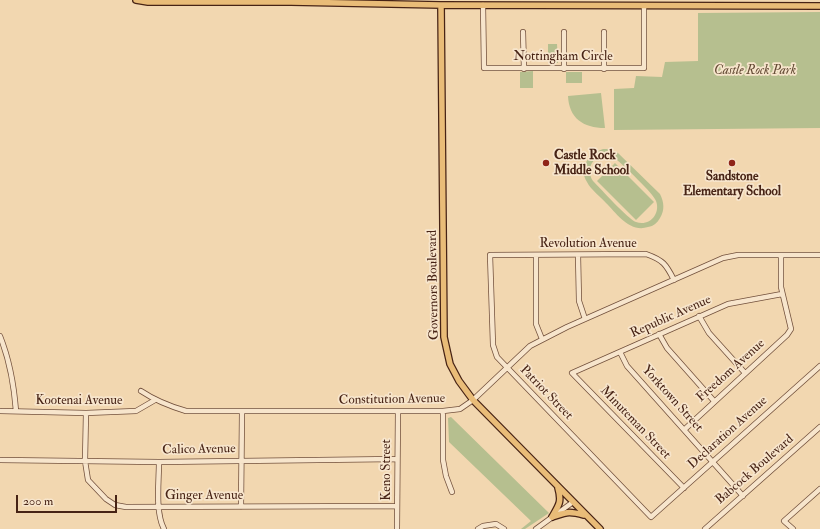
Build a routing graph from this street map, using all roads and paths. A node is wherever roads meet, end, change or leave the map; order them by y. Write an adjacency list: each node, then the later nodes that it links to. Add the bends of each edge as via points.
1 (136, 0): 2 (main road)
2 (243, 1): 3 (main road)
3 (291, 1): 4 (main road)
4 (441, 3): 7 (main road); 35 (main road, Governors Boulevard, via 444,337 450,364)
5 (544, 3): 7 (main road); 8 (main road)
6 (758, 3): 8 (main road); 9 (main road)
7 (483, 5): 13 (street, Nottingham Circle, via 484,68)
8 (644, 6): 14 (street, Nottingham Circle, via 644,68)
9 (820, 6)
10 (523, 32): 13 (street)
11 (564, 32): 15 (street)
12 (604, 32): 14 (street)
13 (524, 68): 15 (street, Nottingham Circle)
14 (604, 68): 15 (street, Nottingham Circle)
15 (564, 69)
16 (490, 255): 17 (street, Revolution Avenue); 30 (street, Patriot Street, via 493,345 497,357)
17 (536, 255): 18 (street, Revolution Avenue); 27 (street, via 536,324)
18 (578, 255): 21 (street, Revolution Avenue, via 646,254 659,259 668,268); 24 (street, via 579,300)
19 (781, 256): 20 (street, Constitution Avenue); 21 (street, Constitution Avenue, via 723,258); 22 (street)
20 (820, 256)
21 (674, 280): 24 (street, Constitution Avenue)
22 (782, 294): 23 (street, Republic Avenue, via 728,304); 32 (street, Freedom Avenue, via 791,329)
23 (699, 316): 25 (street, Republic Avenue); 32 (street, via 709,333)
24 (585, 319): 27 (street, Constitution Avenue)
25 (659, 334): 28 (street, Republic Avenue); 36 (street, via 667,348)
26 (0, 336): 38 (street, via 11,369)
27 (542, 339): 30 (street, Constitution Avenue, via 530,346)
28 (620, 352): 31 (street, Republic Avenue); 44 (street, Yorktown Street, via 627,366)
29 (820, 366): 50 (street, Declaration Avenue)
30 (507, 367): 35 (street, Constitution Avenue); 62 (street, Patriot Street)
31 (572, 373): 52 (street, Minuteman Street)
32 (745, 373): 36 (street, Freedom Avenue)
33 (141, 391): 34 (street, Constitution Avenue)
34 (155, 400): 41 (street, Constitution Avenue, via 186,411); 42 (street, Kootenai Avenue, via 136,411)
35 (473, 400): 40 (street, Constitution Avenue, via 460,409); 51 (main road, Governors Boulevard)
36 (714, 401): 44 (street, Freedom Avenue)
37 (0, 411): 38 (street, Kootenai Avenue)
38 (16, 411): 42 (street, Kootenai Avenue)
39 (398, 411): 40 (street, Constitution Avenue); 41 (street, Constitution Avenue); 45 (street, Keno Street)
40 (443, 411): 54 (street, via 443,460)
41 (242, 412): 47 (street)
42 (86, 413): 48 (street, Ginger Avenue)
43 (820, 427): 55 (street, Babcock Boulevard)
44 (685, 429): 50 (street, Yorktown Street)
45 (397, 459): 47 (street, Calico Avenue); 57 (street, Keno Street)
46 (0, 460): 48 (street, Calico Avenue)
47 (242, 460): 49 (street, Calico Avenue); 59 (street)
48 (85, 461): 49 (street, Calico Avenue); 58 (street, Ginger Avenue, via 88,480 115,505)
49 (159, 462): 58 (street)
50 (713, 462): 52 (street, Declaration Avenue); 55 (street, Yorktown Street)
51 (557, 486): 56 (main road, Governors Boulevard); 61 (main road, via 560,504)
52 (684, 488): 62 (street, Declaration Avenue)
53 (820, 489): 70 (street, via 784,521)
54 (452, 492)
55 (743, 496): 69 (street, Babcock Boulevard)
56 (573, 502): 60 (main road, Governors Boulevard); 61 (street)
57 (398, 506): 59 (street, Ginger Avenue); 64 (street, Keno Street)
58 (159, 507): 59 (street, Ginger Avenue); 63 (street, via 160,522)
59 (241, 507)
60 (586, 516): 61 (main road, via 567,512); 68 (main road, Governors Boulevard)
61 (552, 517): 67 (street)
62 (651, 517)
63 (164, 529)
64 (397, 529)
65 (478, 529): 66 (street, via 496,524)
66 (504, 529)
67 (536, 529)
68 (600, 529)
69 (705, 529)
70 (794, 529)

